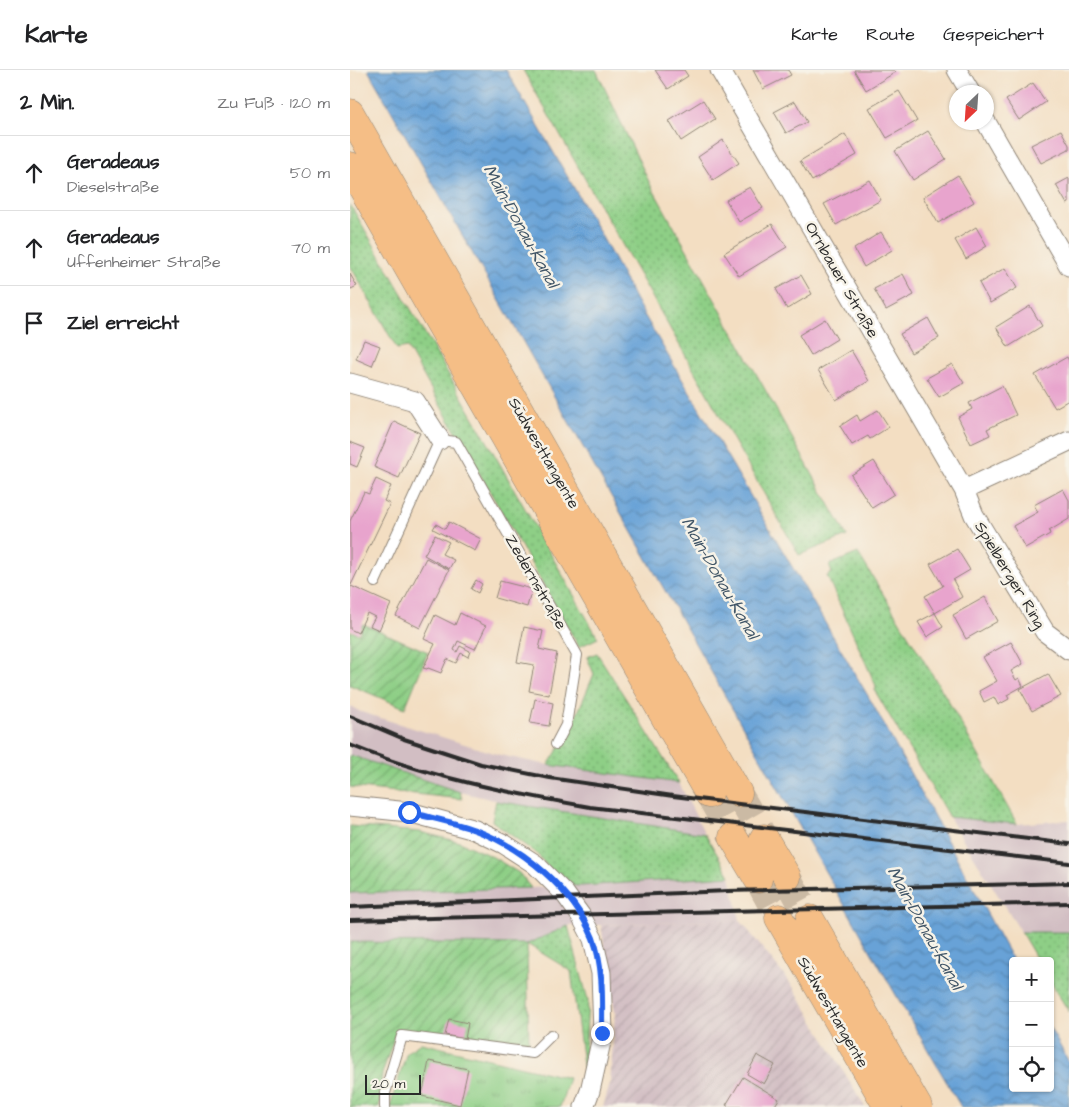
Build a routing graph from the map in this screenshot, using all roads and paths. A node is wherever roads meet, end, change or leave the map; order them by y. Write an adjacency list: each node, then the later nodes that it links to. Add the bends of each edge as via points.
1 (720, 70): 11 (street, Ornbauer Straße)
2 (957, 70): 3 (street)
3 (966, 85)
4 (350, 113): 15 (highway, Südwesttangente)
5 (991, 130): 7 (street)
6 (350, 166): 16 (highway, Südwesttangente)
7 (1069, 266)
8 (350, 383): 9 (street, via 416,401)
9 (440, 440): 12 (lane); 14 (lane, Zedernstraße, via 456,442 577,655 566,724)
10 (1069, 441): 11 (street)
11 (964, 490): 13 (street, Spielberger Ring, via 974,515 1045,632)
12 (375, 582)
13 (1069, 650)
14 (556, 744)
15 (738, 793)
16 (709, 794)
17 (350, 806): 26 (street, via 409,812 475,830 535,864 565,894 593,939 601,973 602,1033)
18 (733, 836): 21 (highway)
19 (764, 838): 20 (highway)
20 (787, 878)
21 (758, 879)
22 (779, 918): 27 (highway, Südwesttangente)
23 (810, 919): 28 (highway, Südwesttangente)
24 (551, 1035): 25 (lane, via 534,1053 402,1036 385,1093)
25 (385, 1107)
26 (584, 1107)
27 (888, 1107)
28 (918, 1107)

